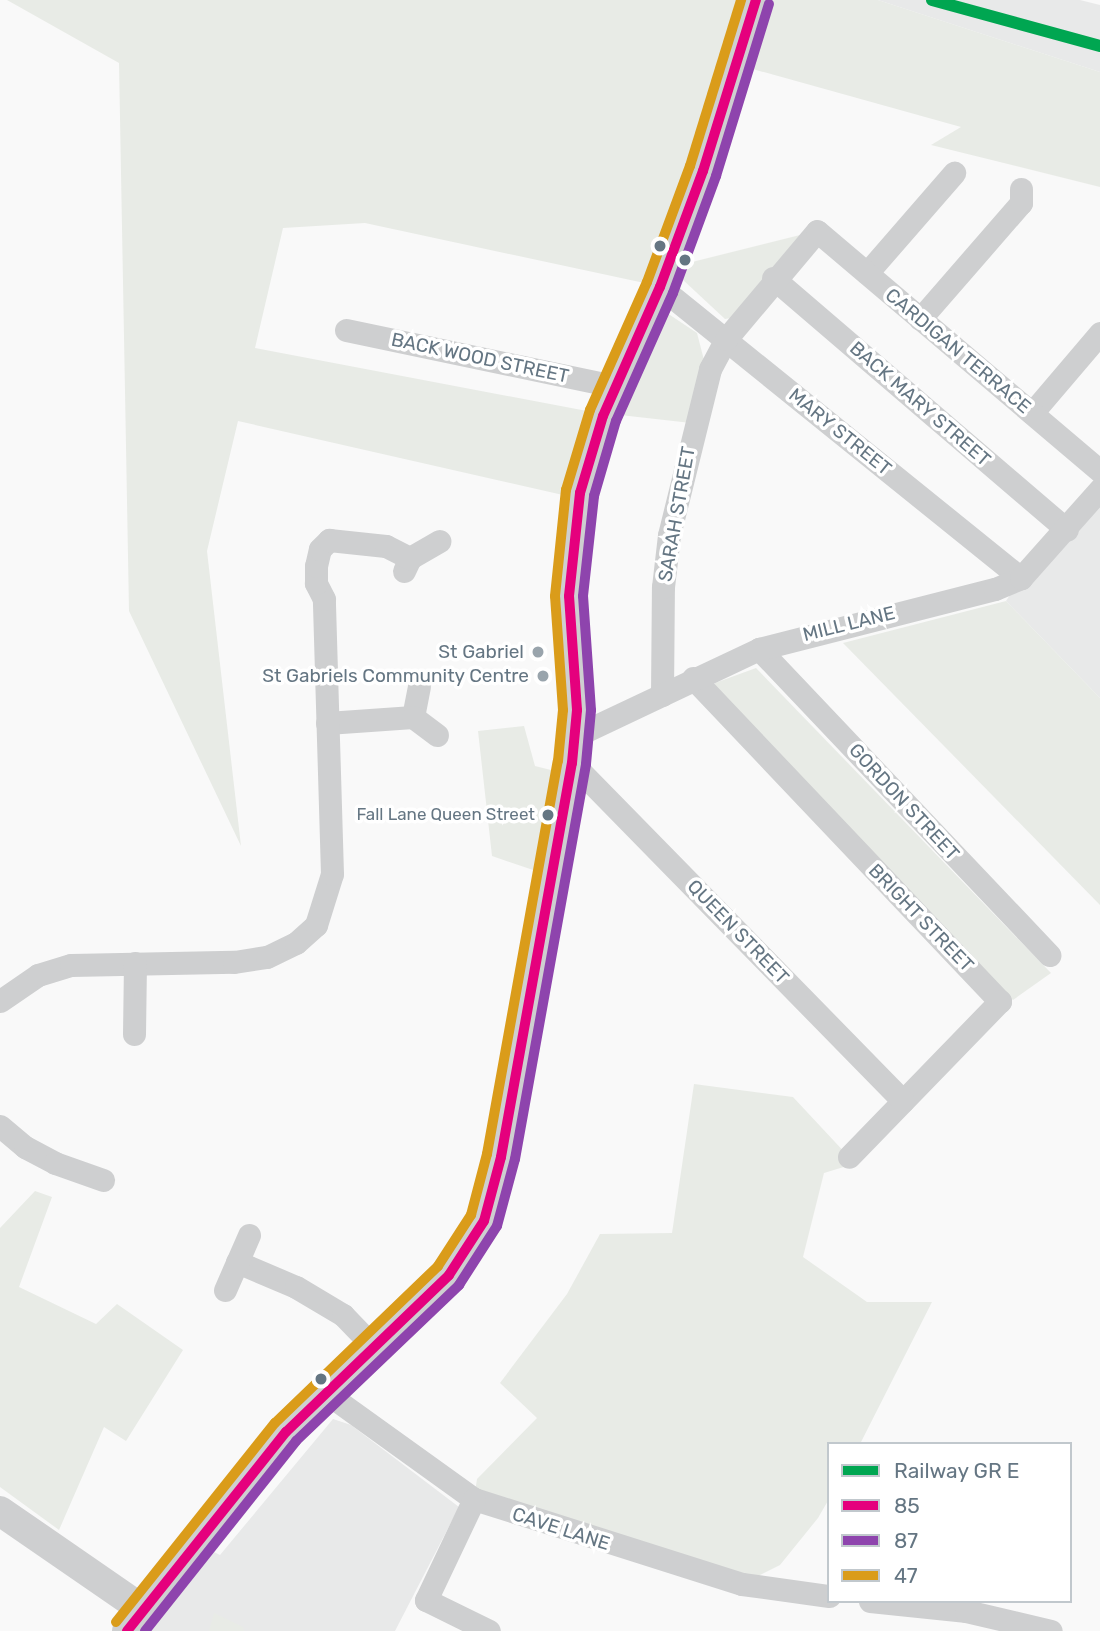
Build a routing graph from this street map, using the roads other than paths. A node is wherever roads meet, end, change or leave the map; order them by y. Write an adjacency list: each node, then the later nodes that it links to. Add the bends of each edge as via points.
1 (753, 11): 7 (street)
2 (954, 173): 5 (street)
3 (1021, 190): 8 (street, via 1021,204)
4 (817, 231): 5 (street, CARDIGAN TERRACE); 6 (street, SARAH STREET)
5 (866, 273): 8 (street, CARDIGAN TERRACE)
6 (773, 278): 11 (street, SARAH STREET); 16 (street, BACK MARY STREET)
7 (660, 287): 11 (street, MARY STREET); 12 (street)
8 (920, 319): 13 (street, CARDIGAN TERRACE)
9 (346, 330): 12 (street, BACK WOOD STREET)
10 (1100, 333): 13 (street)
11 (726, 340): 18 (street, MARY STREET); 22 (street, SARAH STREET, via 710,369 669,535 663,587)
12 (615, 386): 26 (street, via 580,493 573,539 569,596)
13 (1032, 413): 14 (street, CARDIGAN TERRACE)
14 (1100, 471)
15 (1100, 489): 16 (street, MILL LANE)
16 (1067, 530): 18 (street, MILL LANE)
17 (440, 541): 24 (street, via 407,564 386,546 326,529 316,583 324,599)
18 (1021, 578): 19 (street, MILL LANE, via 995,589)
19 (759, 649): 20 (street, MILL LANE); 27 (street, GORDON STREET)
20 (693, 678): 22 (street, MILL LANE); 31 (street, BRIGHT STREET, via 1000,1001)
21 (419, 687): 23 (street)
22 (662, 695): 26 (street, MILL LANE)
23 (413, 717): 24 (street); 25 (street)
24 (327, 723): 28 (street, via 332,874 316,925 296,943 267,957)
25 (437, 735)
26 (574, 750): 31 (street, QUEEN STREET); 38 (street, via 501,1157 484,1222 449,1275)
27 (1049, 955)
28 (135, 963): 29 (street, via 71,965 38,975); 30 (street)
29 (0, 1001)
30 (134, 1034)
31 (903, 1101): 33 (street, BRIGHT STREET)
32 (0, 1126): 34 (street, via 50,1172)
33 (849, 1157)
34 (103, 1180)
35 (249, 1235): 36 (street)
36 (237, 1262): 37 (street); 38 (street, via 296,1287 343,1315)
37 (225, 1290)
38 (373, 1346): 39 (street)
39 (325, 1392): 40 (street, CAVE LANE); 44 (street, via 247,1476)
40 (474, 1499): 42 (street, CAVE LANE, via 742,1584); 45 (street, via 426,1600)
41 (1, 1513): 44 (street)
42 (827, 1596)
43 (889, 1603): 46 (street, via 966,1611)
44 (134, 1620)
45 (489, 1631)
46 (1051, 1631)

